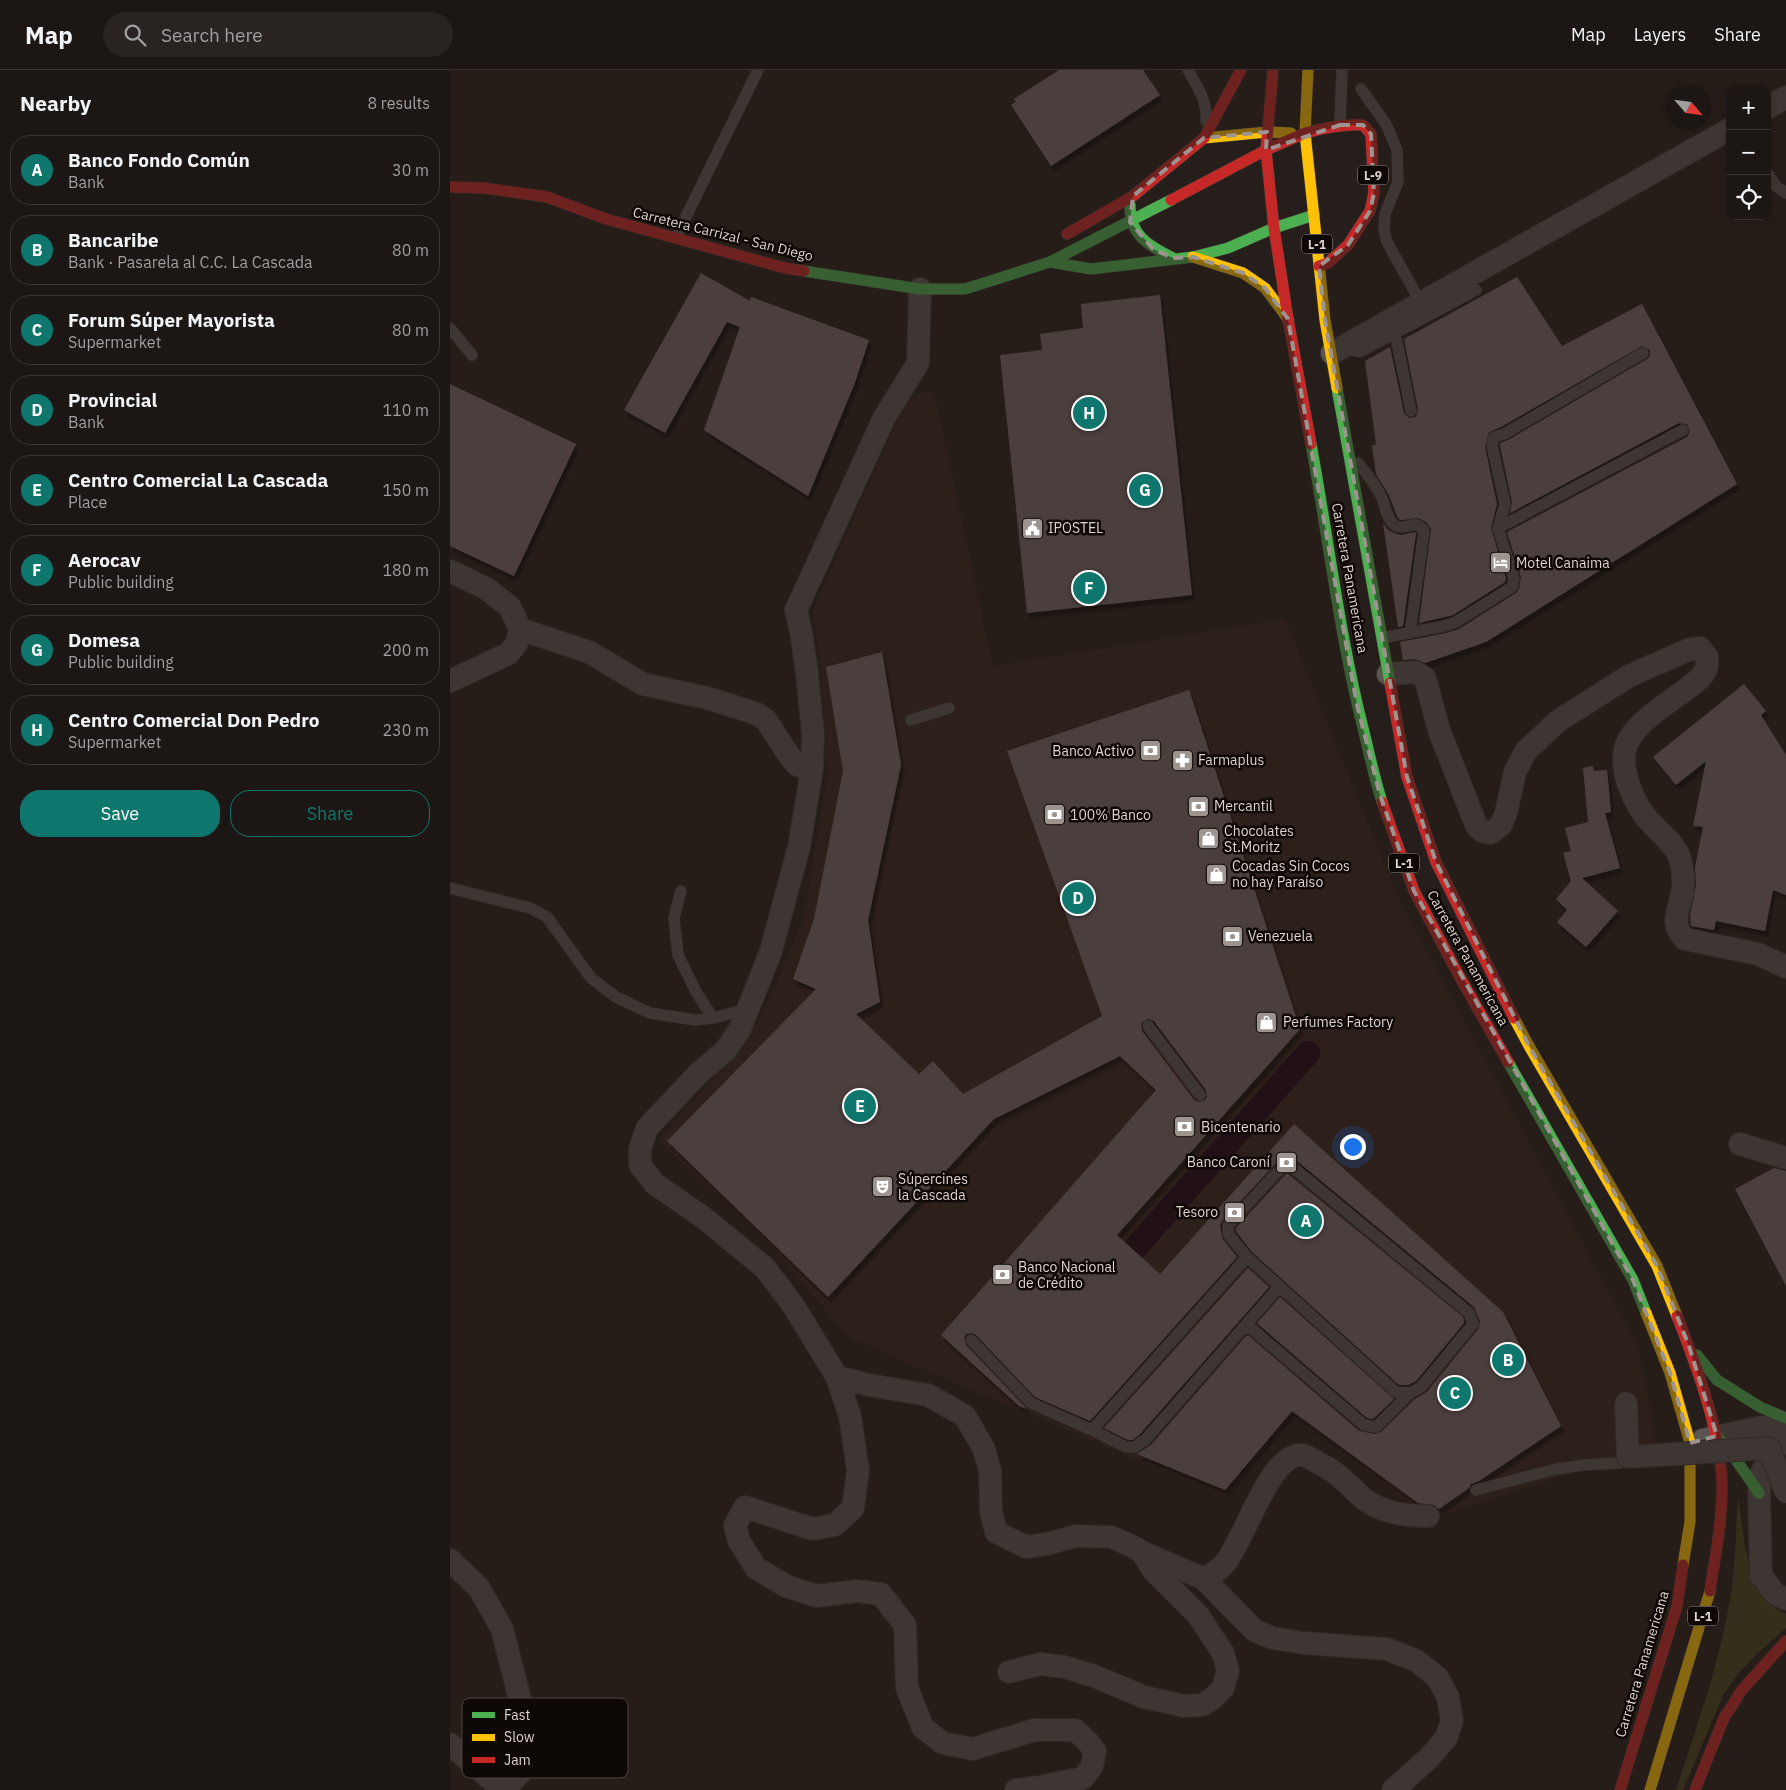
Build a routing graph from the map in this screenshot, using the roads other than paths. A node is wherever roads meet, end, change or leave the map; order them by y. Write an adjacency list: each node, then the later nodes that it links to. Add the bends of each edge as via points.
1 (758, 70): 23 (lane)
2 (1188, 70): 14 (lane, via 1203,96 1207,112)
3 (1273, 70): 12 (main road, Carretera Panamericana / L-1)
4 (1308, 70): 13 (main road, Carretera Panamericana / L-1)
5 (1342, 70): 10 (lane)
6 (1241, 71): 14 (main road)
7 (1361, 89): 30 (lane, via 1386,124 1397,150 1398,182 1385,214 1384,228 1386,239)
8 (1786, 97): 9 (street)
9 (1771, 106)
10 (1340, 125): 13 (main road, L-9); 27 (main road, L-9, via 1363,125 1371,134 1374,193 1370,211 1348,245 1328,263)
11 (1728, 130): 30 (street)
12 (1267, 132): 13 (main road, L-9); 14 (main road, L-9); 15 (main road, Carretera Panamericana / L-1)
13 (1305, 133): 15 (main road, L-9); 20 (main road, Carretera Panamericana / L-1)
14 (1204, 138): 19 (main road)
15 (1266, 150): 21 (main road, L-9); 22 (main road, Carretera Panamericana / L-1)
16 (1768, 175): 18 (lane)
17 (450, 187): 23 (main road, Carretera Carrizal - San Diego / L-9, via 484,188 546,197)
18 (1786, 193)
19 (1133, 196): 21 (main road); 26 (main road, via 1067,234)
20 (1314, 215): 22 (main road, L-9); 27 (main road, Carretera Panamericana / L-1)
21 (1130, 222): 25 (main road, L-9, via 1153,249); 26 (main road, L-9)
22 (1274, 228): 24 (main road, L-9, via 1228,248); 31 (main road, Carretera Panamericana / L-1)
23 (675, 239): 28 (main road, Carretera Carrizal - San Diego / L-9, via 785,268)
24 (1193, 257): 25 (main road, L-9); 31 (main road, L-9, via 1243,273 1265,288)
25 (1173, 258): 26 (main road, L-9, via 1091,269)
26 (1050, 262): 28 (main road, Carretera Carrizal - San Diego / L-9, via 965,289)
27 (1319, 266): 34 (main road, Carretera Panamericana / L-1, via 1325,320)
28 (920, 289): 49 (street, via 918,363 884,418 796,610 807,673)
29 (1476, 290): 33 (lane)
30 (1421, 303): 34 (street)
31 (1288, 319): 64 (main road, Carretera Panamericana / L-1, via 1357,705 1380,795 1411,882 1458,974 1634,1280)
32 (450, 328): 36 (lane)
33 (1395, 333): 34 (lane, via 1360,352); 37 (lane)
34 (1339, 349): 39 (main road, Carretera Panamericana / L-1)
35 (1643, 353): 40 (lane, via 1494,437 1492,446 1505,504)
36 (472, 355)
37 (1411, 411)
38 (1683, 430): 40 (lane)
39 (1349, 452): 43 (lane, via 1374,483 1396,526 1416,524 1424,531); 44 (main road, Carretera Panamericana / L-1)
40 (1498, 528): 43 (lane, via 1514,579 1512,586 1456,622)
41 (450, 571): 42 (street, via 487,589 510,607)
42 (520, 629): 46 (street, via 517,643 508,654); 49 (street, via 588,652 643,684 710,699 757,714 766,720 797,765)
43 (1410, 633): 44 (lane)
44 (1382, 638): 45 (main road, Carretera Panamericana / L-1)
45 (1388, 674): 52 (street, via 1415,672 1425,678 1439,730 1476,825 1491,833 1501,825 1506,814 1515,772 1526,751 1558,721 1629,676 1690,648 1700,648 1707,658 1699,680 1634,730 1627,743 1624,758 1628,784 1651,824 1665,835 1679,857 1683,886 1676,924 1678,932 1686,939 1758,954); 63 (main road, Carretera Panamericana / L-1, via 1407,777 1436,862 1530,1046 1657,1266)
46 (450, 681)
47 (949, 708): 48 (lane)
48 (911, 720)
49 (812, 769): 53 (street, via 800,847 771,951)
50 (450, 888): 54 (lane, via 530,908 547,917 591,978 616,997 650,1013 695,1020)
51 (681, 891): 54 (lane, via 674,918 678,955)
52 (1786, 968)
53 (748, 1009): 54 (lane); 65 (street, via 726,1050 699,1073 647,1128 640,1149 640,1165 655,1184 704,1218 765,1268 793,1305)
54 (713, 1018)
55 (1148, 1026): 56 (lane)
56 (1200, 1095)
57 (1740, 1144): 58 (street)
58 (1786, 1158)
59 (1247, 1257): 60 (lane); 66 (lane, via 1228,1234 1228,1225 1283,1166 1291,1166 1469,1313 1473,1324 1421,1387); 70 (lane)
60 (1279, 1287): 61 (lane); 66 (lane, via 1396,1392)
61 (1243, 1328): 66 (lane, via 1252,1329 1364,1425 1376,1427); 70 (lane, via 1145,1440 1135,1447 1126,1447)
62 (971, 1340): 70 (lane, via 1031,1404)
63 (1689, 1346): 68 (main road, L-1, via 1717,1380 1760,1407); 71 (main road, Carretera Panamericana / L-1)
64 (1670, 1373): 71 (main road, Carretera Panamericana / L-1); 71 (main road)
65 (837, 1376): 77 (street, via 928,1395 965,1416 984,1449 990,1471 991,1511 996,1532 1026,1547 1076,1536 1110,1537); 89 (street, via 850,1416 858,1470 853,1508 835,1525 813,1530 745,1507 734,1525 739,1541 756,1568 786,1586 817,1596 857,1591 881,1594 904,1625 907,1688 923,1728 943,1743 973,1749 1034,1730 1074,1730 1095,1752 1092,1766 1083,1778)
66 (1410, 1393)
67 (1626, 1403): 74 (street, bridge, via 1628,1457 1769,1448)
68 (1786, 1418)
69 (1786, 1424): 71 (street)
70 (1092, 1430)
71 (1702, 1432): 73 (lane, via 1632,1462 1556,1468); 75 (main road, via 1734,1457); 91 (main road, Carretera Panamericana / L-1, via 1677,1606); 92 (main road, Carretera Panamericana / L-1, via 1722,1487 1720,1527 1710,1591)
72 (1786, 1436): 75 (street, via 1769,1457 1761,1474)
73 (1476, 1490)
74 (1786, 1492)
75 (1759, 1493): 80 (street, via 1761,1576 1775,1594)
76 (1428, 1516): 79 (street, via 1389,1512 1365,1500 1329,1469 1302,1455 1290,1458 1276,1471 1262,1492 1237,1547 1225,1564)
77 (1142, 1552): 79 (street); 82 (street, via 1153,1570 1198,1615 1223,1653 1228,1671 1223,1688 1212,1699 1202,1705 1184,1706 1144,1697 1094,1676 1040,1664)
78 (450, 1560): 83 (street, via 479,1588 502,1629)
79 (1204, 1579): 90 (street, via 1254,1630 1272,1638 1387,1649 1417,1662 1437,1677 1448,1697 1452,1721 1446,1738)
80 (1786, 1599)
81 (1786, 1641): 93 (main road, via 1742,1690 1724,1718)
82 (1009, 1672)
83 (521, 1698)
84 (450, 1744): 85 (street)
85 (462, 1754)
86 (489, 1778): 88 (street)
87 (515, 1778): 88 (street)
88 (503, 1790)
89 (1016, 1790)
90 (1393, 1790)
91 (1620, 1790)
92 (1650, 1790)
93 (1695, 1790)

